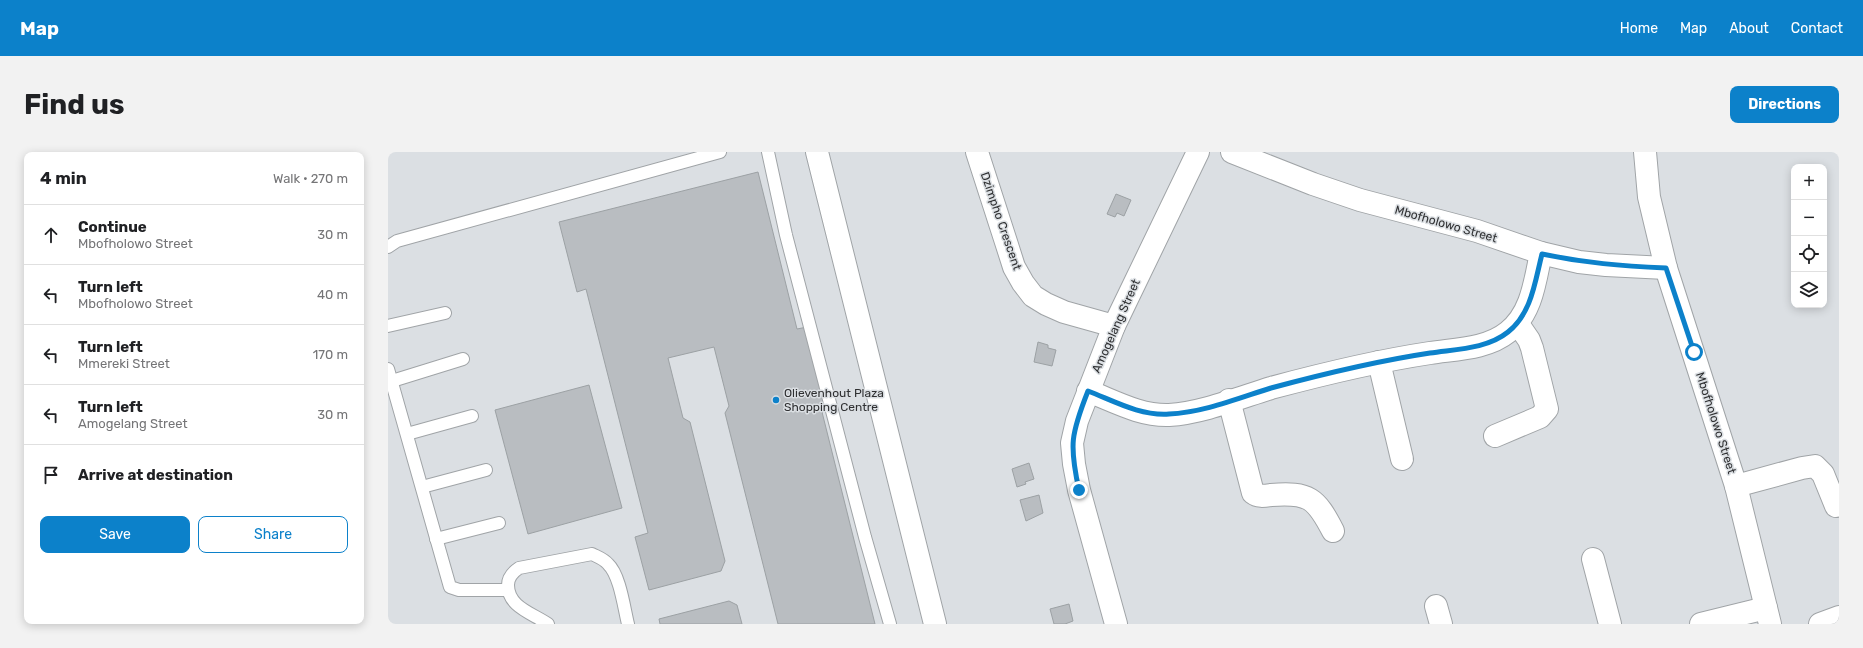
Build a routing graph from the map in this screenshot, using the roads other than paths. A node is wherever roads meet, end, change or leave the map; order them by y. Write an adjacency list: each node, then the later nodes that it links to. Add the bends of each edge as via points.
1 (720, 152): 8 (lane, via 397,241)
2 (768, 152): 37 (lane, via 786,235)
3 (817, 152): 38 (street)
4 (977, 152): 14 (street, Dzimpho Crescent, via 1014,267 1033,296 1064,312)
5 (1198, 152): 14 (street, Amogelang Street)
6 (1232, 152): 9 (street, Mbofholowo Street, via 1360,200 1477,231)
7 (1645, 152): 10 (street, Mbofholowo Street, via 1648,197)
8 (388, 248)
9 (1542, 254): 10 (street, Mbofholowo Street, via 1579,262); 12 (street, via 1529,303)
10 (1666, 268): 25 (street, Mbofholowo Street)
11 (445, 313): 13 (lane)
12 (1518, 324): 16 (street, via 1488,343); 22 (street, via 1532,348 1547,409 1540,417)
13 (388, 326)
14 (1114, 326): 18 (street, Amogelang Street)
15 (463, 359): 17 (lane)
16 (1379, 362): 19 (street); 23 (street)
17 (390, 375): 21 (lane)
18 (1088, 391): 19 (street, via 1135,410 1154,414 1191,411); 39 (street, Amogelang Street, via 1076,421 1072,443 1074,464)
19 (1229, 400): 29 (street, via 1253,493 1258,496 1291,494 1309,499 1318,505)
20 (472, 416): 21 (lane)
21 (407, 434): 26 (lane)
22 (1495, 436)
23 (1402, 459)
24 (486, 470): 26 (lane)
25 (1736, 486): 27 (street, Mbofholowo Street, via 1815,466 1823,474); 33 (street, Mbofholowo Street)
26 (422, 487): 30 (lane)
27 (1836, 506)
28 (499, 523): 30 (lane)
29 (1333, 531)
30 (436, 539): 32 (lane, via 450,587 459,590)
31 (1594, 559): 40 (street)
32 (508, 590): 35 (lane, via 512,600 519,607); 36 (lane, via 512,572 519,568 592,554 609,564 615,575)
33 (1768, 616): 41 (street)
34 (1839, 617): 42 (street)
35 (548, 624)
36 (628, 624)
37 (890, 624)
38 (935, 624)
39 (1116, 624)
40 (1610, 624)
41 (1701, 624)
42 (1820, 624)

